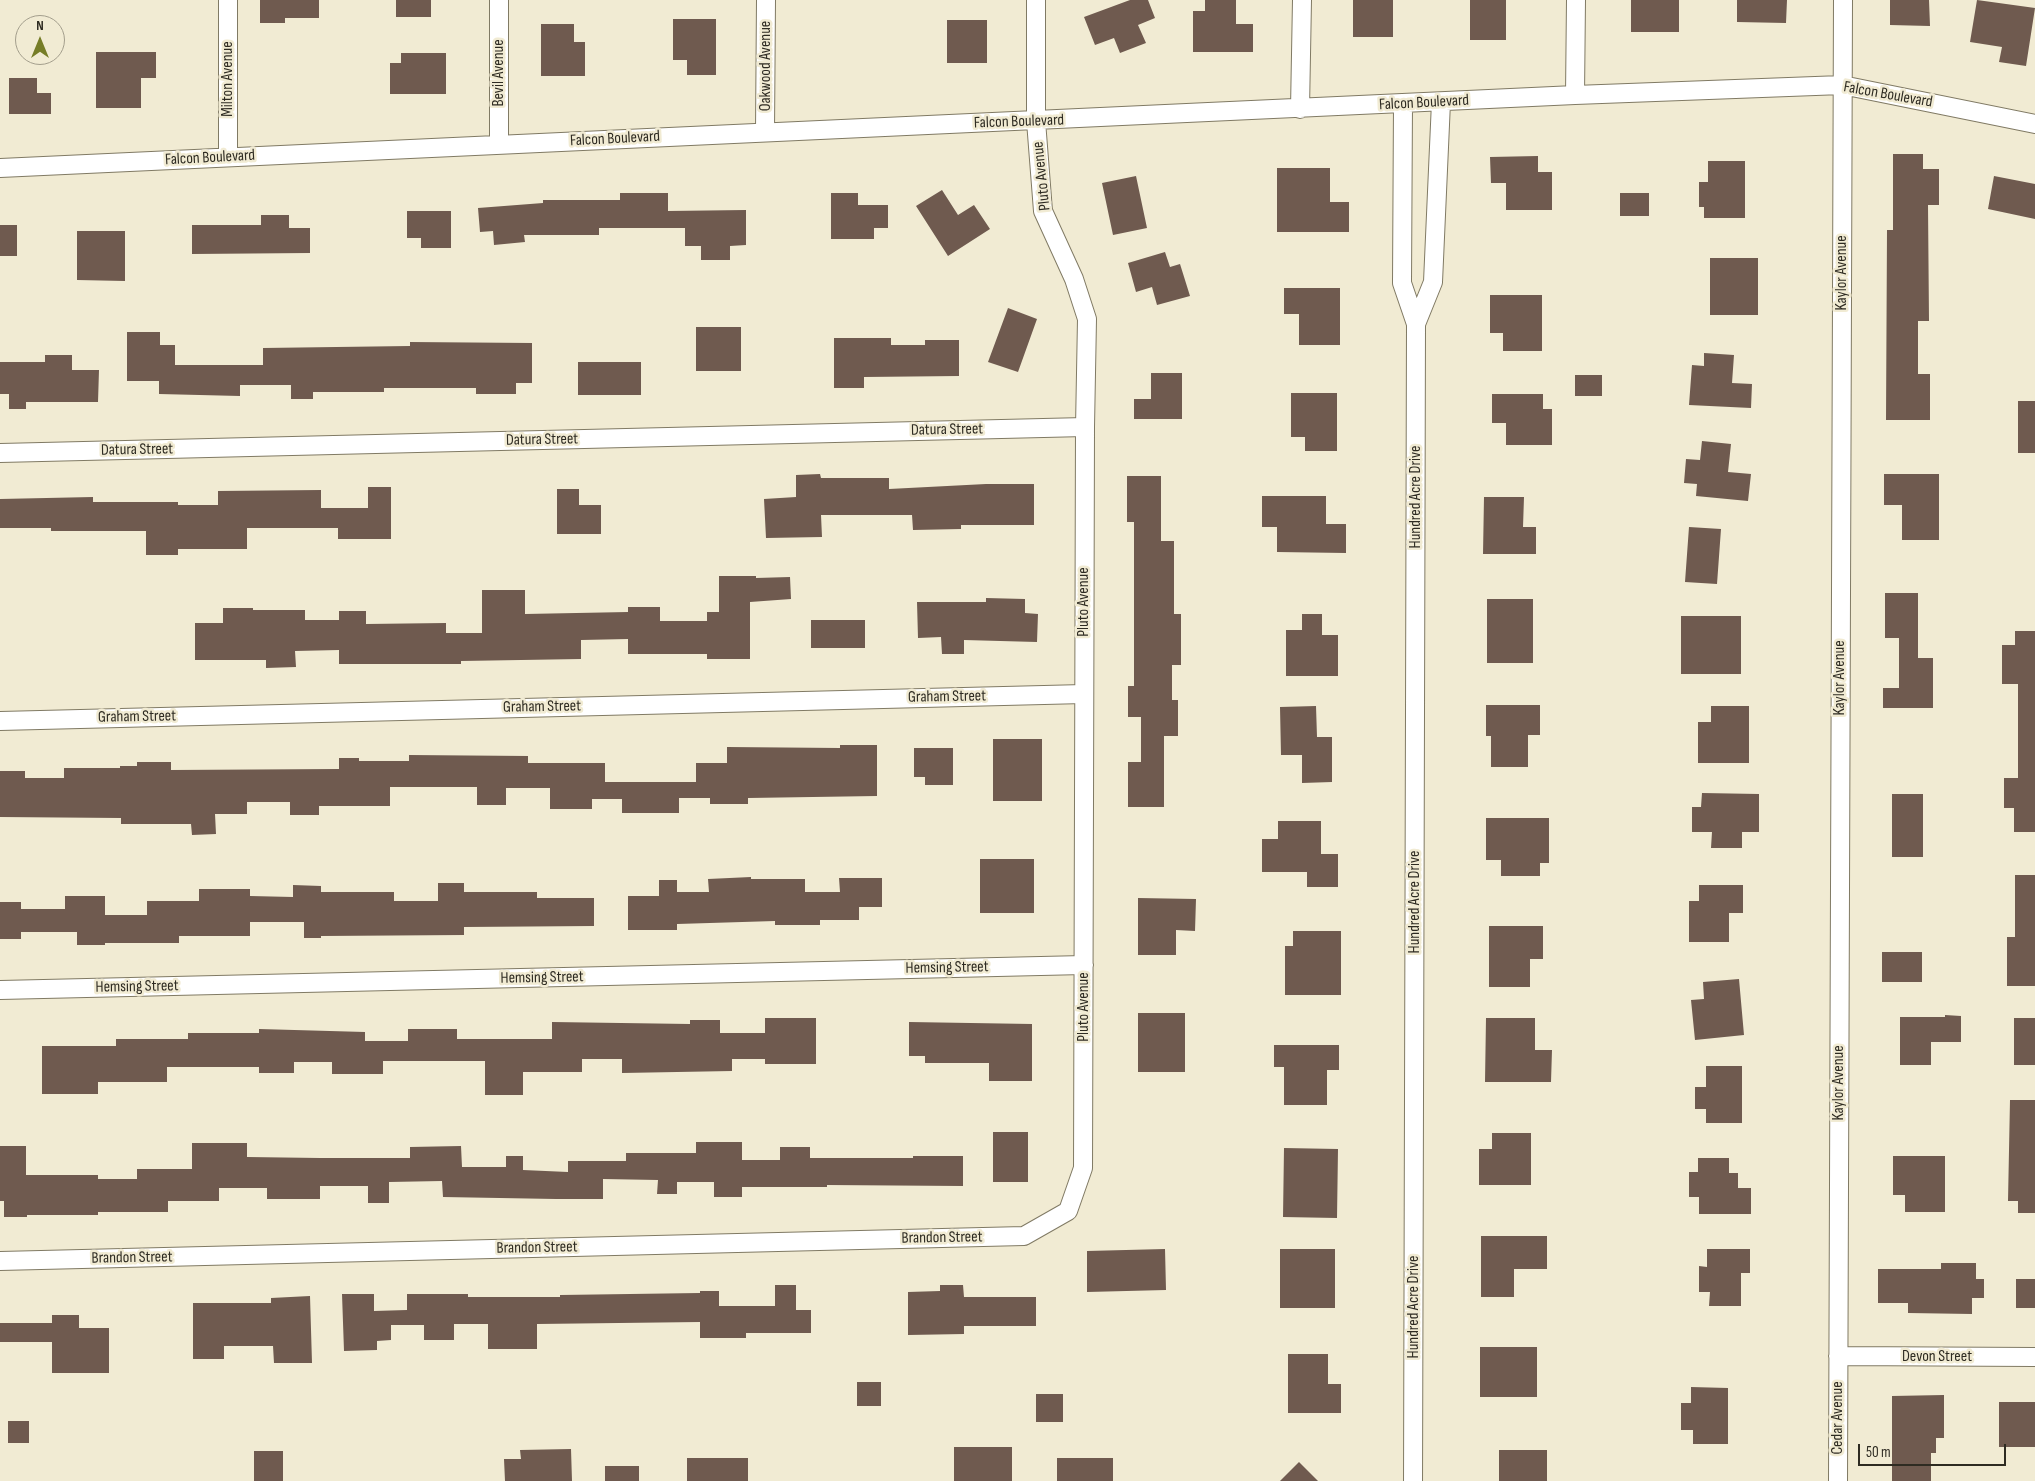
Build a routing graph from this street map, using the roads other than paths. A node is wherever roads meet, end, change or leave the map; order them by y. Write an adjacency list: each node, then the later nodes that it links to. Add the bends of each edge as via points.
1 (228, 0): 17 (street, Milton Avenue)
2 (499, 0): 16 (street, Bevil Avenue)
3 (766, 0): 15 (street, Oakwood Avenue)
4 (1036, 0): 13 (street, Pluto Avenue)
5 (1302, 0): 12 (street)
6 (1576, 0): 9 (street)
7 (1843, 0): 8 (street, Kaylor Avenue)
8 (1842, 86): 9 (street, Falcon Boulevard); 14 (street, Falcon Boulevard); 28 (street, Kaylor Avenue)
9 (1575, 95): 10 (street, Falcon Boulevard)
10 (1441, 102): 11 (street, Falcon Boulevard); 19 (street, Hundred Acre Drive, via 1433,282)
11 (1403, 104): 12 (street, Falcon Boulevard); 19 (street, Hundred Acre Drive, via 1402,282)
12 (1300, 109): 13 (street, Falcon Boulevard)
13 (1036, 121): 15 (street, Falcon Boulevard); 20 (street, Pluto Avenue, via 1043,211 1074,279 1087,319)
14 (2035, 124)
15 (765, 132): 16 (street, Falcon Boulevard)
16 (499, 145): 17 (street, Falcon Boulevard)
17 (228, 157): 18 (street, Falcon Boulevard)
18 (0, 168)
19 (1416, 324): 30 (street, Hundred Acre Drive)
20 (1085, 427): 21 (street, Datura Street); 22 (street, Pluto Avenue)
21 (0, 453)
22 (1084, 694): 23 (street, Graham Street); 24 (street, Pluto Avenue)
23 (0, 721)
24 (1084, 965): 25 (street, Hemsing Street); 26 (street, Pluto Avenue, via 1082,1168)
25 (0, 990)
26 (1068, 1211): 27 (street, Brandon Street, via 1024,1236)
27 (0, 1261)
28 (1838, 1356): 29 (street, Devon Street); 31 (street, Cedar Avenue)
29 (2035, 1357)
30 (1413, 1481)
31 (1838, 1481)

